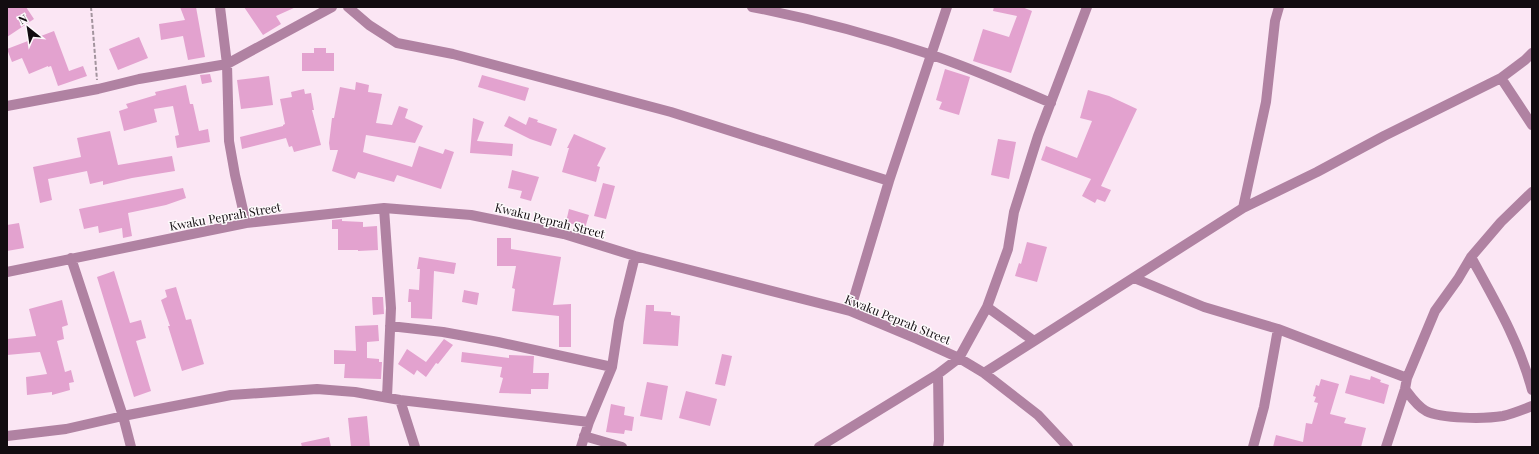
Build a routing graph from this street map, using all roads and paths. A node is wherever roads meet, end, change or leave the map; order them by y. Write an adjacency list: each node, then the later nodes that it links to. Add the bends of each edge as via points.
1 (91, 7): 13 (path)
2 (220, 7): 11 (street)
3 (332, 7): 11 (street)
4 (348, 7): 17 (street, via 369,25 397,43 453,54 670,112)
5 (752, 7): 10 (street, via 802,17)
6 (947, 7): 10 (street)
7 (1087, 7): 14 (street)
8 (1278, 7): 20 (street, via 1266,102)
9 (1532, 53): 12 (street)
10 (932, 55): 14 (street); 17 (street)
11 (227, 64): 13 (street, via 139,79); 21 (street, via 229,141)
12 (1502, 78): 16 (street); 20 (street)
13 (98, 89): 15 (street)
14 (1051, 103): 27 (street, via 1035,143 1014,212 1008,249)
15 (7, 106)
16 (1532, 125)
17 (889, 181): 28 (street)
18 (1532, 192): 23 (street, via 1501,222)
19 (384, 208): 21 (street, Kwaku Peprah Street); 22 (street, Kwaku Peprah Street, via 471,215 564,234); 29 (street)
20 (1243, 208): 26 (street)
21 (246, 223): 24 (street, Kwaku Peprah Street)
22 (635, 256): 28 (street, Kwaku Peprah Street); 33 (street, via 619,321)
23 (1471, 257): 36 (street, via 1435,311); 38 (street, via 1508,324 1525,364)
24 (71, 258): 25 (street, Kwaku Peprah Street); 42 (street)
25 (7, 272)
26 (1134, 278): 30 (street, via 1204,306); 31 (street)
27 (987, 307): 31 (street); 32 (street)
28 (850, 311): 32 (street, Kwaku Peprah Street)
29 (390, 326): 33 (street, via 444,332); 39 (street)
30 (1278, 329): 36 (street); 53 (street, via 1264,407)
31 (1034, 341): 34 (street)
32 (960, 358): 34 (street, Kwaku Peprah Street); 35 (street)
33 (612, 367): 43 (street)
34 (984, 373): 52 (street, Kwaku Peprah Street, via 1038,415)
35 (938, 374): 50 (street); 51 (street)
36 (1407, 378): 37 (street)
37 (1405, 389): 41 (street, via 1416,403 1428,412 1446,415 1480,418 1504,416); 54 (street)
38 (1532, 390)
39 (387, 397): 40 (street); 42 (street, via 316,389 285,391 231,395)
40 (400, 400): 43 (street); 47 (street)
41 (1532, 406)
42 (123, 416): 44 (street, via 66,429); 46 (street)
43 (589, 422): 45 (street)
44 (7, 436)
45 (584, 436): 48 (street); 49 (street)
46 (131, 447)
47 (415, 447)
48 (581, 447)
49 (622, 447)
50 (819, 447)
51 (938, 447)
52 (1068, 447)
53 (1253, 447)
54 (1386, 447)

